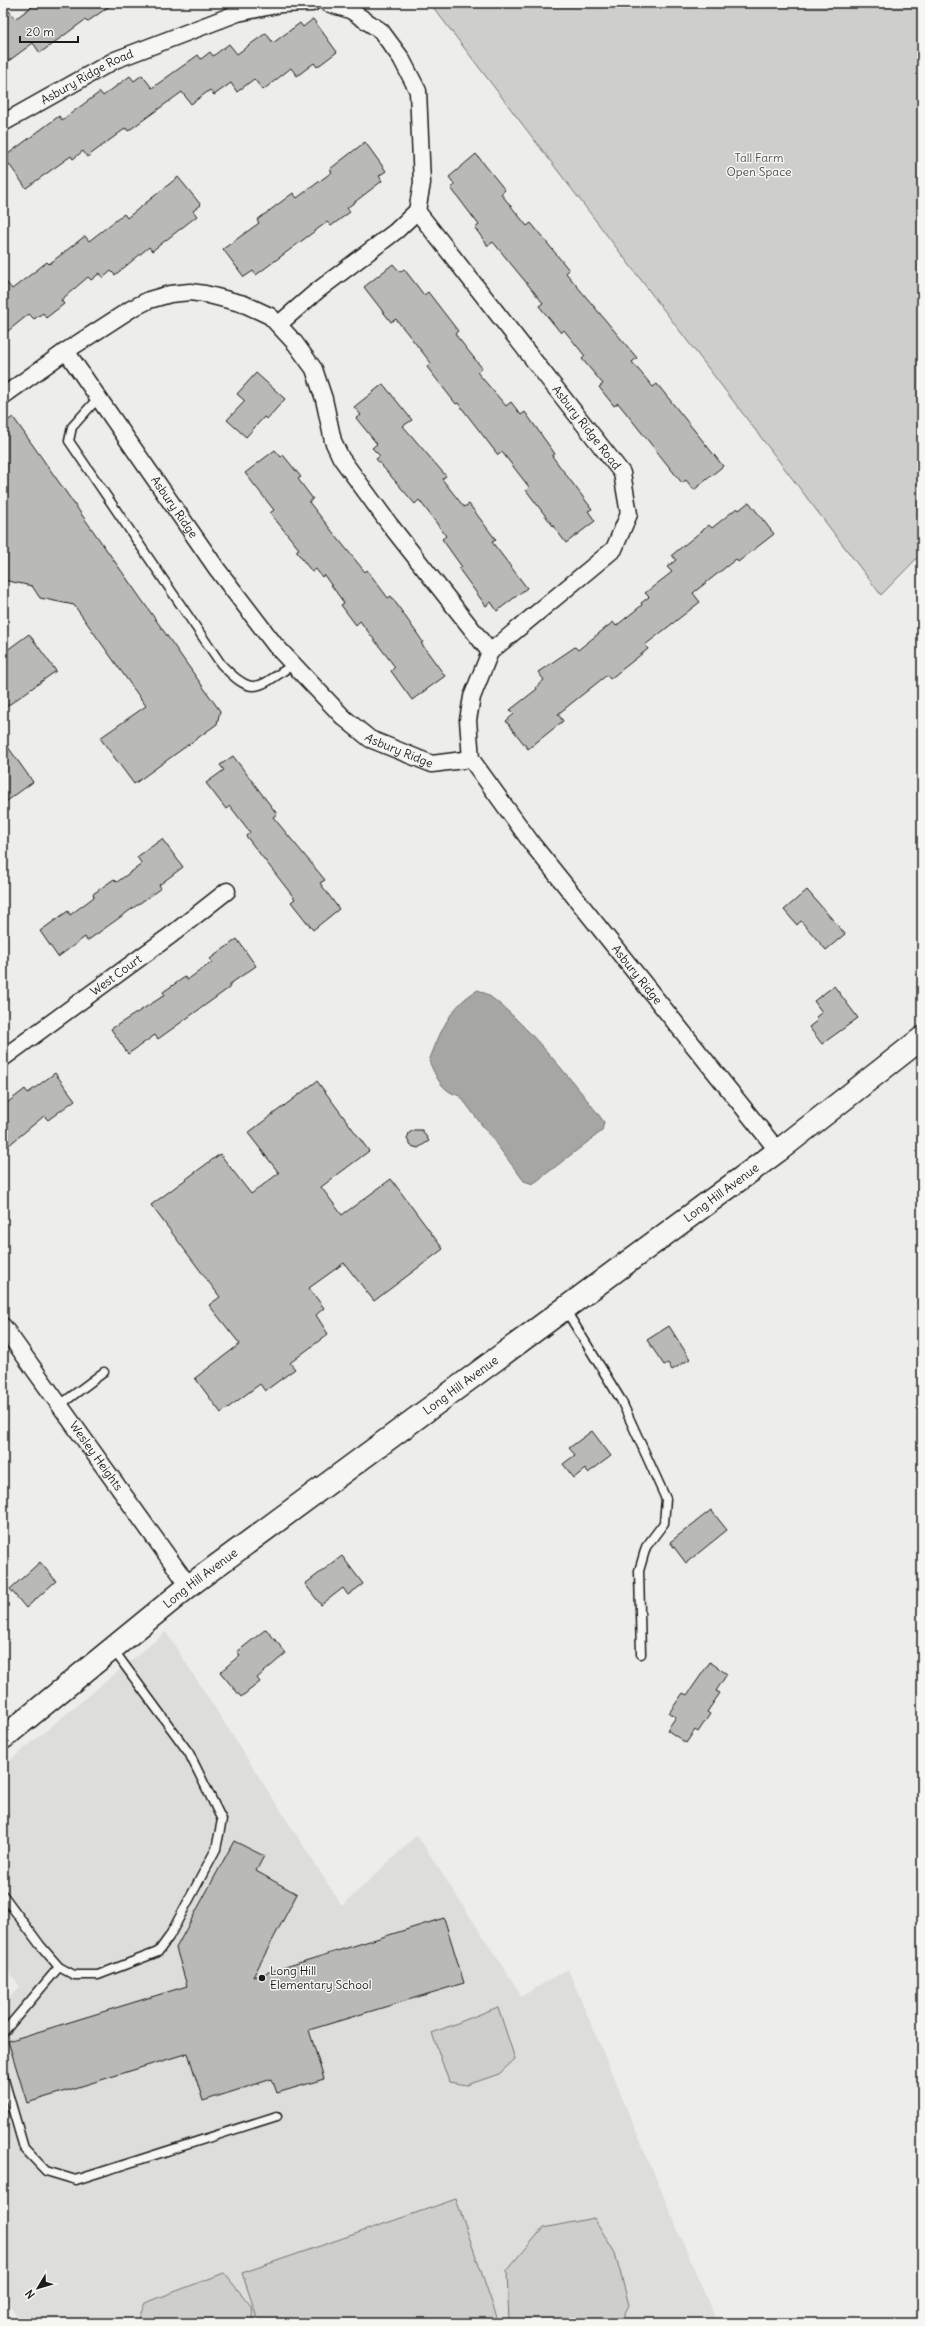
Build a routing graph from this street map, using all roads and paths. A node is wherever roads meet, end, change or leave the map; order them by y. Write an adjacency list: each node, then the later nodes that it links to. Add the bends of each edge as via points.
1 (312, 3): 3 (street, Asbury Ridge Road, via 281,4 238,13 115,60)
2 (328, 3): 4 (street, via 350,10 381,31 401,58 418,91 422,183)
3 (3, 123)
4 (417, 211): 5 (street, via 396,231 317,291); 9 (street, Asbury Ridge Road, via 622,473 629,514 614,549)
5 (280, 324): 6 (street, via 270,316 224,298 190,292 170,294 131,310); 9 (street, via 314,369 341,458)
6 (66, 351): 7 (street); 8 (street, Asbury Ridge)
7 (3, 396)
8 (98, 398): 10 (street, Asbury Ridge, via 217,569 275,645); 10 (lane, via 72,427 69,442 221,664 237,681 254,686 263,684)
9 (490, 652): 11 (street, Asbury Ridge Road, via 472,697 468,720)
10 (294, 664): 11 (street, Asbury Ridge, via 343,718 370,739 432,764)
11 (471, 759): 15 (street, Asbury Ridge, via 533,845)
12 (227, 891): 14 (street, West Court, via 165,940)
13 (922, 1038): 15 (street, Long Hill Avenue)
14 (3, 1058)
15 (778, 1151): 16 (street, Long Hill Avenue)
16 (565, 1308): 20 (street, Long Hill Avenue); 22 (lane, via 620,1400 666,1500 664,1524 646,1547 639,1571)
17 (3, 1326): 19 (street, Wesley Heights)
18 (104, 1372): 19 (lane)
19 (60, 1405): 20 (street, Wesley Heights)
20 (189, 1586): 21 (street, Long Hill Avenue)
21 (112, 1648): 23 (street, Long Hill Avenue); 25 (lane, via 189,1753 222,1820 216,1849 169,1937 158,1952 98,1975 74,1974)
22 (641, 1654)
23 (3, 1738)
24 (3, 1895): 25 (lane)
25 (58, 1967): 26 (lane)
26 (3, 2033)
27 (3, 2076): 28 (lane, via 24,2148 46,2171 76,2180)
28 (277, 2116)

